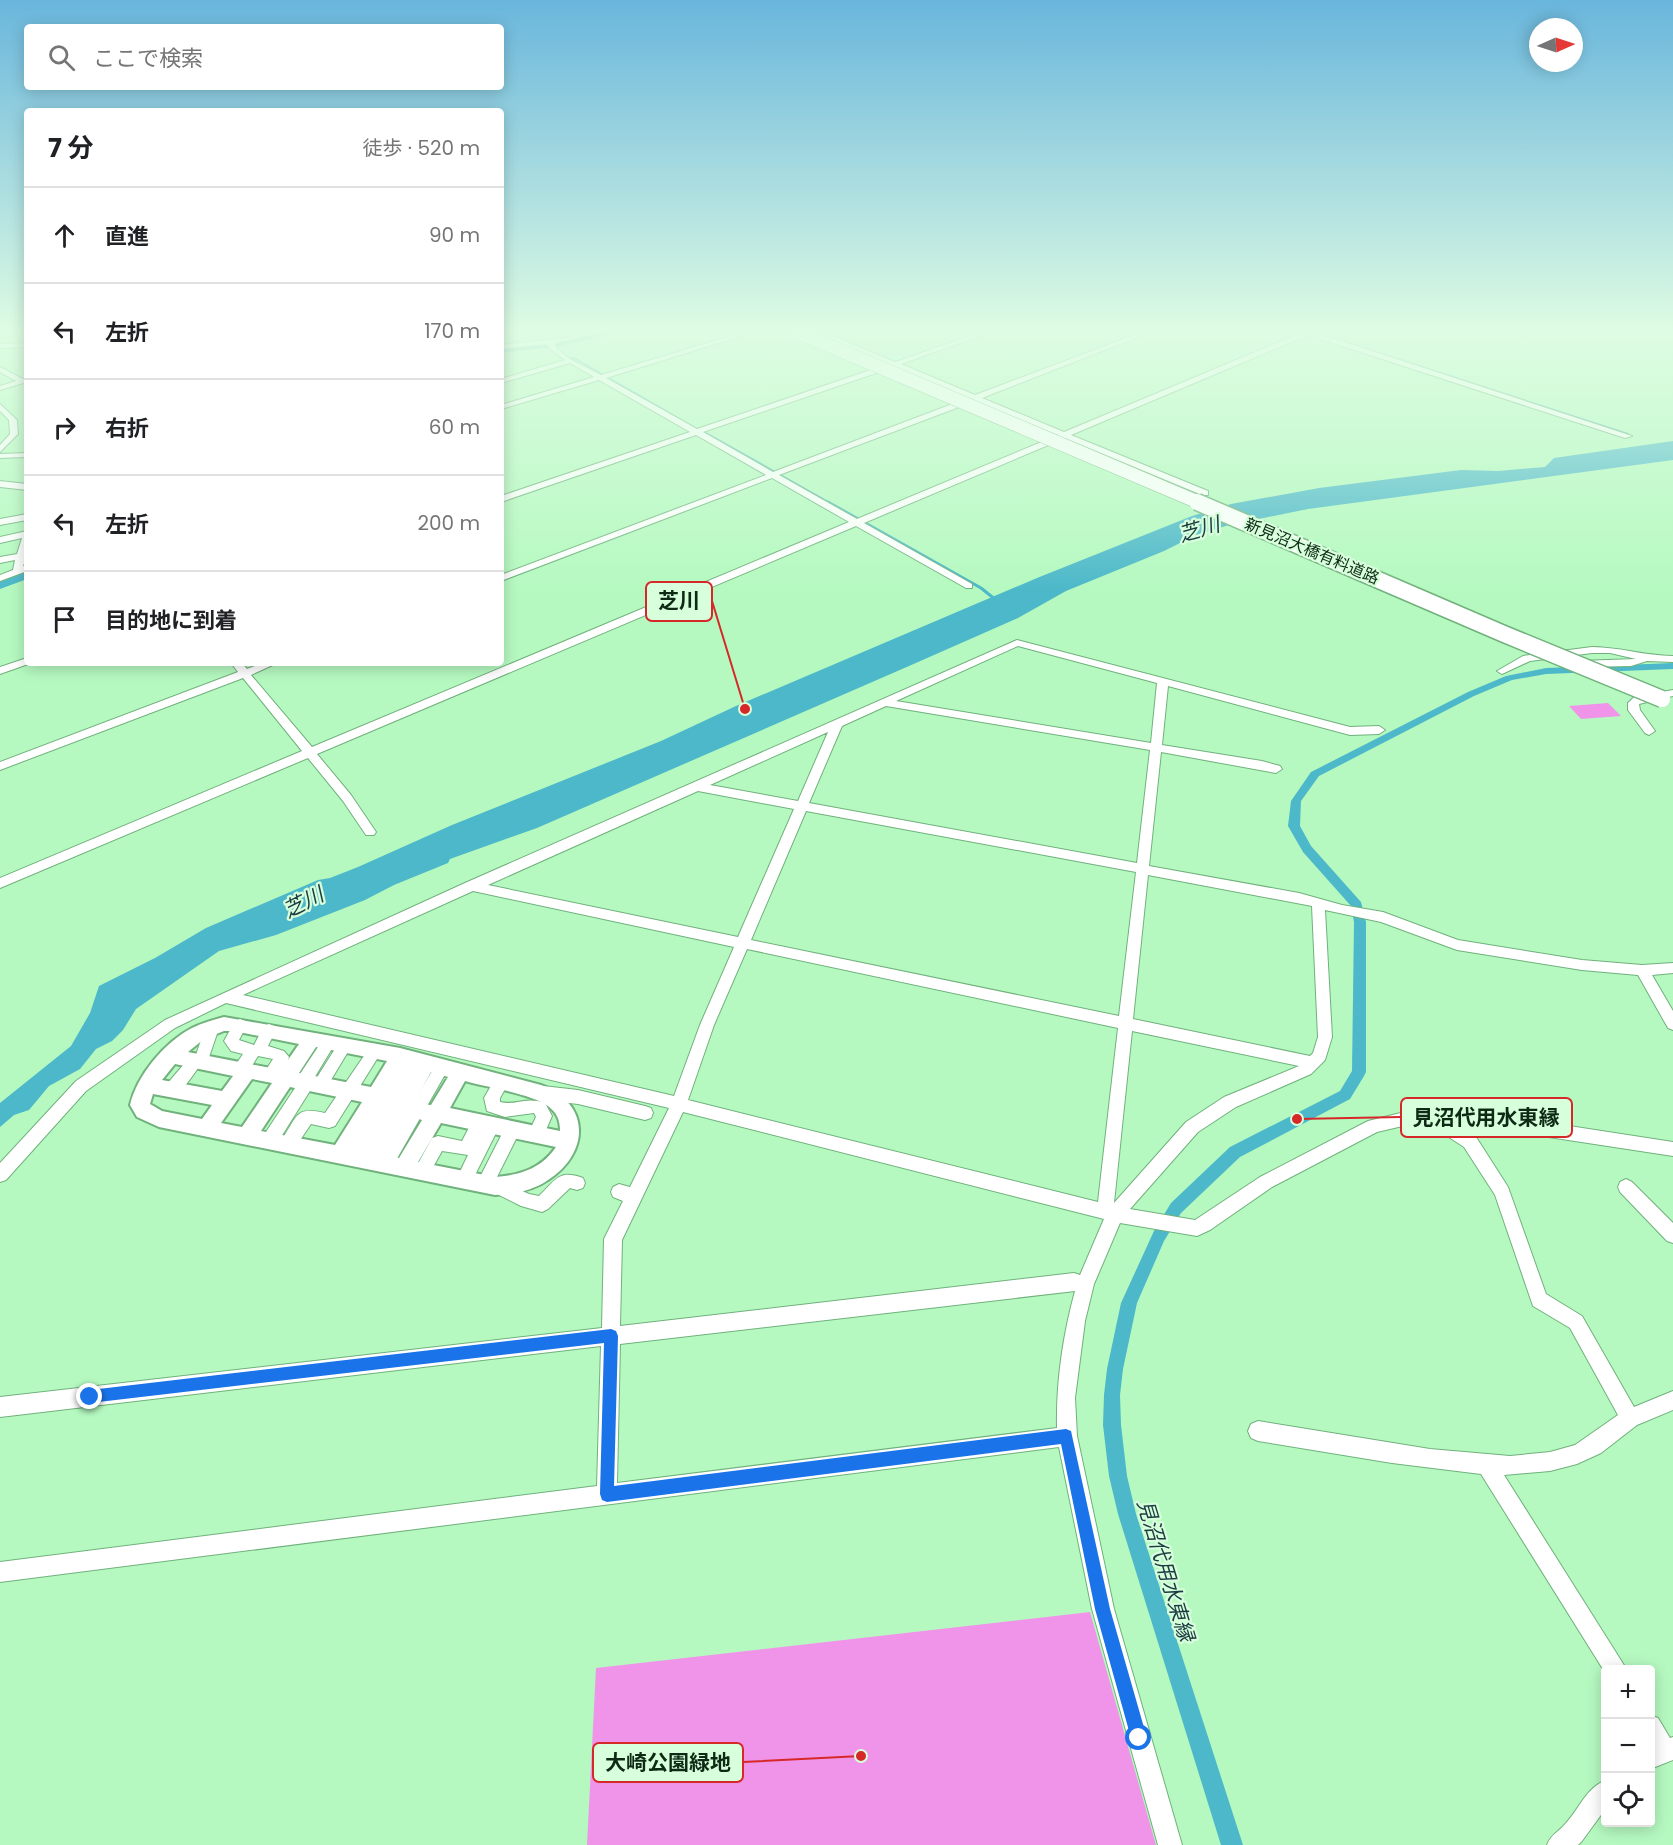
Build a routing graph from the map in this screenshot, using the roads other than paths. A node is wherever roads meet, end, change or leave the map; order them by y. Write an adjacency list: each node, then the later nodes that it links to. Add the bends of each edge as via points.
1 (11, 418): 13 (street, via 14,434)
2 (673, 418): 10 (street)
3 (737, 418): 10 (street)
4 (922, 418): 20 (street)
5 (1000, 418): 48 (highway, 新見沼大橋有料道路, bridge, via 1504,634)
6 (1012, 418): 48 (highway, 新見沼大橋有料道路, bridge, via 1514,627)
7 (1023, 418): 11 (street)
8 (1104, 418): 11 (street)
9 (1573, 418): 12 (street)
10 (697, 432): 20 (street); 24 (street)
11 (1064, 435): 15 (street); 27 (street)
12 (1628, 436)
13 (0, 450)
14 (24, 455): 16 (street)
15 (1114, 455): 19 (street); 23 (street)
16 (0, 456)
17 (0, 464): 18 (street)
18 (24, 464)
19 (1094, 464)
20 (773, 474): 27 (street); 34 (street)
21 (0, 484): 22 (street)
22 (24, 487)
23 (1205, 493)
24 (504, 498)
25 (24, 518): 26 (street)
26 (0, 522)
27 (857, 522): 36 (street); 54 (street)
28 (24, 536): 29 (street)
29 (0, 540)
30 (24, 548): 31 (street)
31 (22, 556): 32 (street); 33 (street)
32 (0, 560)
33 (22, 570): 35 (street)
34 (504, 577)
35 (0, 578)
36 (969, 586)
37 (1645, 658): 38 (street); 41 (street, via 1630,663); 45 (street, via 1592,650 1527,658)
38 (1673, 659)
39 (24, 662): 44 (street)
40 (1536, 664): 41 (street)
41 (1572, 664): 48 (street, via 1624,688)
42 (238, 666): 46 (street)
43 (264, 666): 46 (street)
44 (0, 671)
45 (1502, 671)
46 (244, 673): 54 (street); 55 (street)
47 (1163, 681): 49 (street, via 1017,643); 51 (street, via 1350,731); 53 (street)
48 (1667, 696): 52 (street, via 1633,703)
49 (881, 702): 50 (street); 53 (street)
50 (838, 722): 57 (street); 58 (street)
51 (1379, 730)
52 (1649, 731)
53 (1156, 748): 56 (street); 60 (street)
54 (310, 753): 59 (street); 61 (street)
55 (0, 766)
56 (1276, 769)
57 (694, 786): 58 (street); 62 (street)
58 (803, 807): 60 (street); 64 (street)
59 (370, 832)
60 (1143, 870): 63 (street); 69 (street)
61 (0, 884)
62 (471, 886): 64 (street); 67 (street)
63 (1318, 903): 66 (street, via 1383,917 1458,945 1582,965); 80 (street, via 1325,1037)
64 (743, 942): 69 (street); 91 (street, via 707,1025)
65 (1673, 968): 66 (street)
66 (1642, 970): 70 (street)
67 (225, 997): 68 (street); 91 (street)
68 (186, 1016): 74 (street); 106 (street, via 81,1086)
69 (1126, 1023): 80 (street); 111 (street)
70 (1673, 1024)
71 (240, 1025): 72 (street); 73 (street); 81 (street, via 231,1041 236,1047 248,1048 250,1054)
72 (212, 1028): 74 (street); 78 (street)
73 (269, 1030): 75 (street); 83 (street, via 259,1049 281,1057 279,1065)
74 (194, 1037): 77 (street)
75 (329, 1042): 76 (street); 83 (street); 83 (street, via 329,1065)
76 (375, 1051): 79 (street); 87 (street)
77 (172, 1056): 78 (street); 85 (street)
78 (198, 1062): 81 (street); 86 (street)
79 (421, 1062): 82 (street); 89 (street); 92 (street); 104 (street)
80 (1314, 1064): 111 (street, via 1230,1101 1205,1117)
81 (243, 1070): 83 (street); 90 (street)
82 (461, 1072): 84 (street); 92 (street)
83 (297, 1081): 87 (street); 99 (street); 101 (street)
84 (501, 1082): 88 (street); 98 (street, via 492,1098 493,1106 507,1111 529,1105 539,1108 544,1116)
85 (148, 1085): 86 (street); 96 (street, via 141,1099 144,1111 159,1119)
86 (172, 1089): 90 (street)
87 (351, 1092): 89 (street); 101 (street, via 333,1130 310,1126)
88 (541, 1093): 93 (street); 100 (street, via 560,1103 567,1113 571,1126)
89 (375, 1096): 104 (street)
90 (227, 1100): 96 (street)
91 (680, 1104): 111 (street); 114 (street, via 627,1194 614,1239)
92 (426, 1112): 95 (street); 104 (street); 105 (street)
93 (645, 1113)
94 (1425, 1114): 102 (street); 111 (street, via 1374,1126 1266,1182 1197,1228); 117 (street, via 1470,1142 1502,1192 1539,1300 1575,1322)
95 (486, 1124): 97 (street); 103 (street); 105 (street, via 466,1149 438,1143)
96 (207, 1128): 99 (street)
97 (513, 1129): 98 (street); 103 (street)
98 (536, 1134): 100 (street)
99 (247, 1136): 101 (street)
100 (569, 1140): 109 (street, via 554,1166 542,1174 529,1181)
101 (285, 1144): 104 (street)
102 (1673, 1149)
103 (493, 1156): 107 (street); 109 (street)
104 (362, 1159): 105 (street)
105 (413, 1169): 107 (street)
106 (0, 1175)
107 (464, 1179): 109 (street)
108 (577, 1183): 109 (street, via 567,1180 542,1204)
109 (490, 1185)
110 (1626, 1187): 112 (street)
111 (1110, 1213): 113 (street)
112 (1673, 1235)
113 (1085, 1284): 114 (street, via 1074,1282); 119 (street, via 1070,1359)
114 (611, 1336): 116 (street); 121 (street)
115 (1673, 1400): 117 (street)
116 (0, 1407)
117 (1630, 1418): 120 (street, via 1571,1457)
118 (1258, 1431): 120 (street)
119 (1066, 1436): 121 (street); 127 (street, via 1103,1609)
120 (1486, 1465): 123 (street)
121 (607, 1494): 122 (street)
122 (0, 1572)
123 (1613, 1665)
124 (1655, 1736): 125 (street)
125 (1663, 1752)
126 (1601, 1796): 128 (street, via 1574,1833)
127 (1170, 1845)
128 (1559, 1845)

